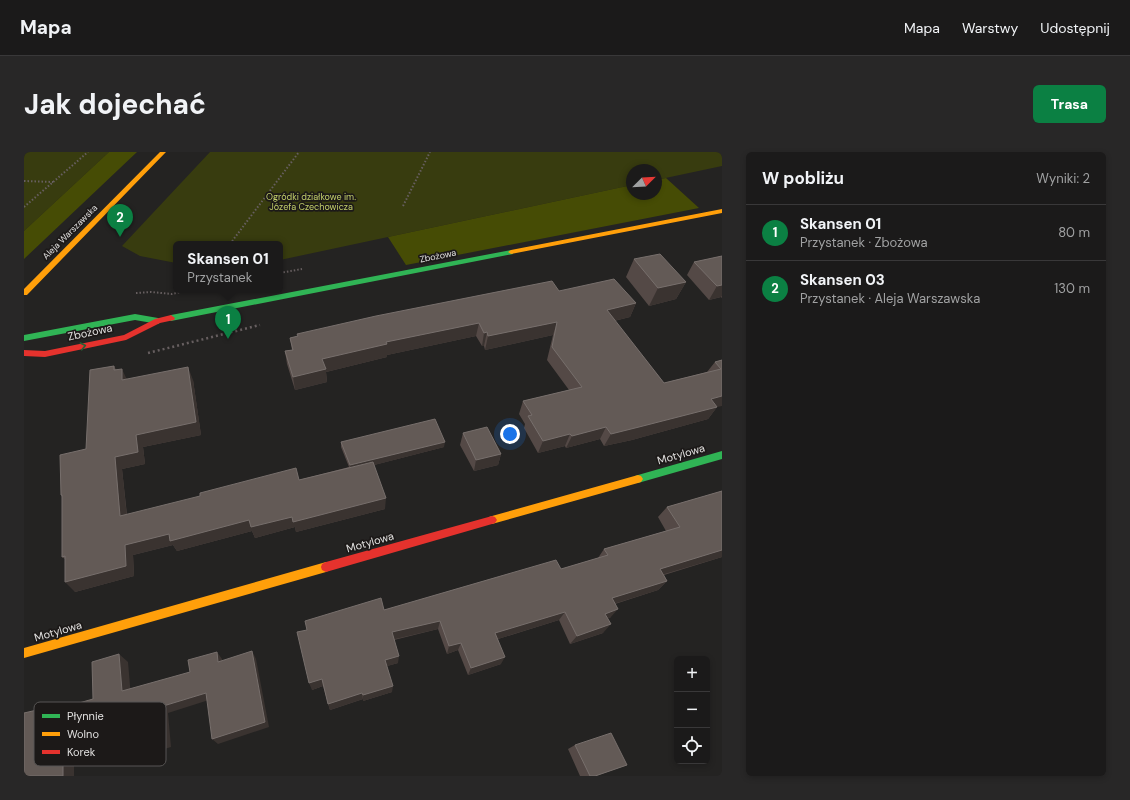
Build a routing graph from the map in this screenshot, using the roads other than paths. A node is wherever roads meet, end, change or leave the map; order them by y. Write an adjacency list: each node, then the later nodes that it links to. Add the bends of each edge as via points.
1 (163, 152): 3 (street, Aleja Warszawska)
2 (722, 211): 4 (street, Zbożowa)
3 (24, 293)
4 (158, 321): 5 (street, Zbożowa, via 135,317); 6 (street, Zbożowa, one-way to 4, via 45,354 126,337)
5 (24, 338)
6 (24, 353)
7 (722, 455): 8 (street, Motylowa)
8 (24, 653)

